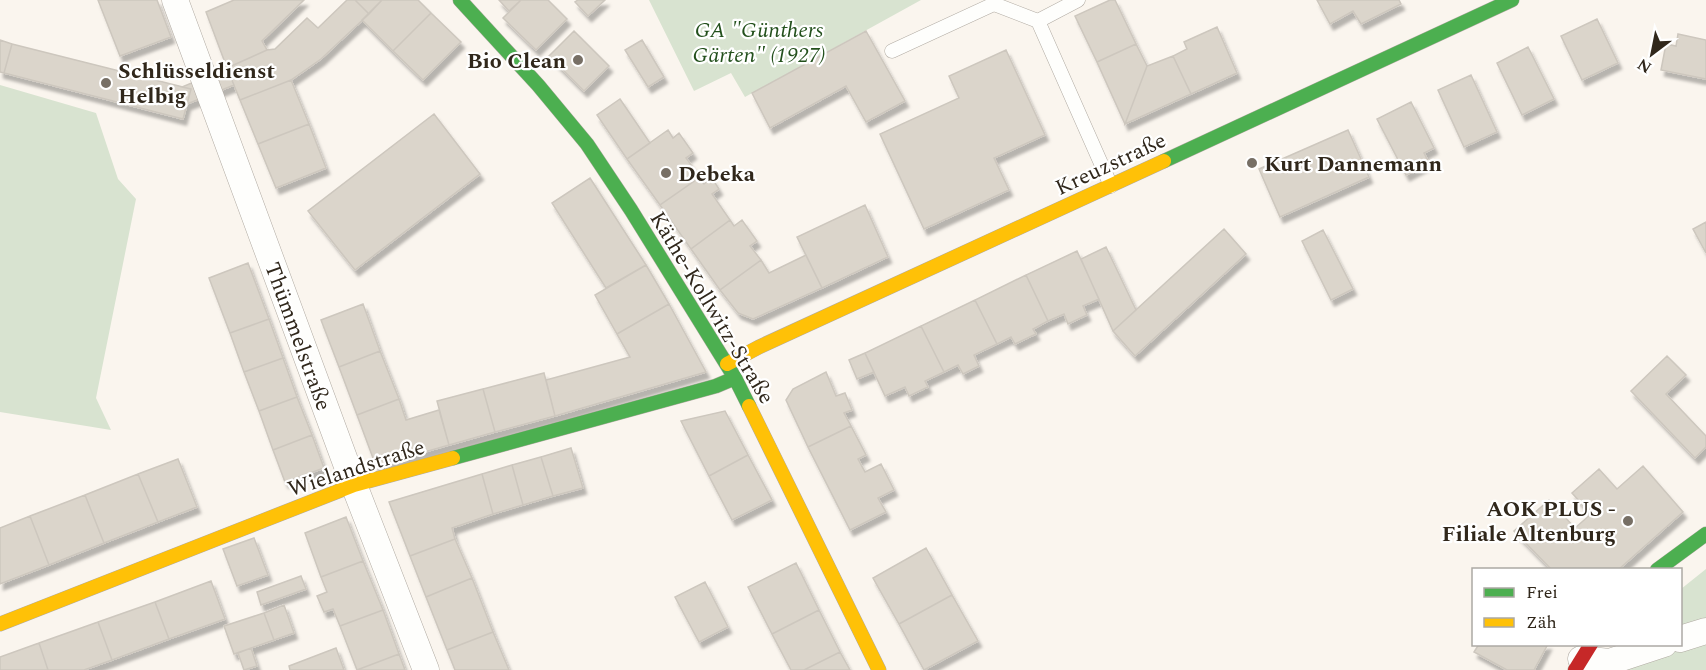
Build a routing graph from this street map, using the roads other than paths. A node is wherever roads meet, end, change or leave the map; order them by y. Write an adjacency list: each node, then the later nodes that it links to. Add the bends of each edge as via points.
1 (175, 0): 10 (street, Thümmelstraße)
2 (460, 0): 8 (street, Käthe-Kollwitz-Straße, via 587,144)
3 (1078, 0): 5 (lane)
4 (1512, 0): 7 (street, Kreuzstraße)
5 (1038, 21): 6 (lane, via 994,4); 7 (lane)
6 (892, 51)
7 (1111, 186): 8 (street, Kreuzstraße)
8 (727, 364): 9 (street, Käthe-Kollwitz-Straße)
9 (735, 378): 10 (street, Wielandstraße, via 705,390); 19 (street, Käthe-Kollwitz-Straße)
10 (354, 485): 13 (street, Wielandstraße); 18 (street, Thümmelstraße)
11 (1706, 534): 12 (street)
12 (1660, 568)
13 (0, 624)
14 (1706, 631): 15 (street)
15 (1682, 638)
16 (1661, 646): 17 (street, via 1609,662)
17 (1583, 661)
18 (426, 670)
19 (879, 670)

